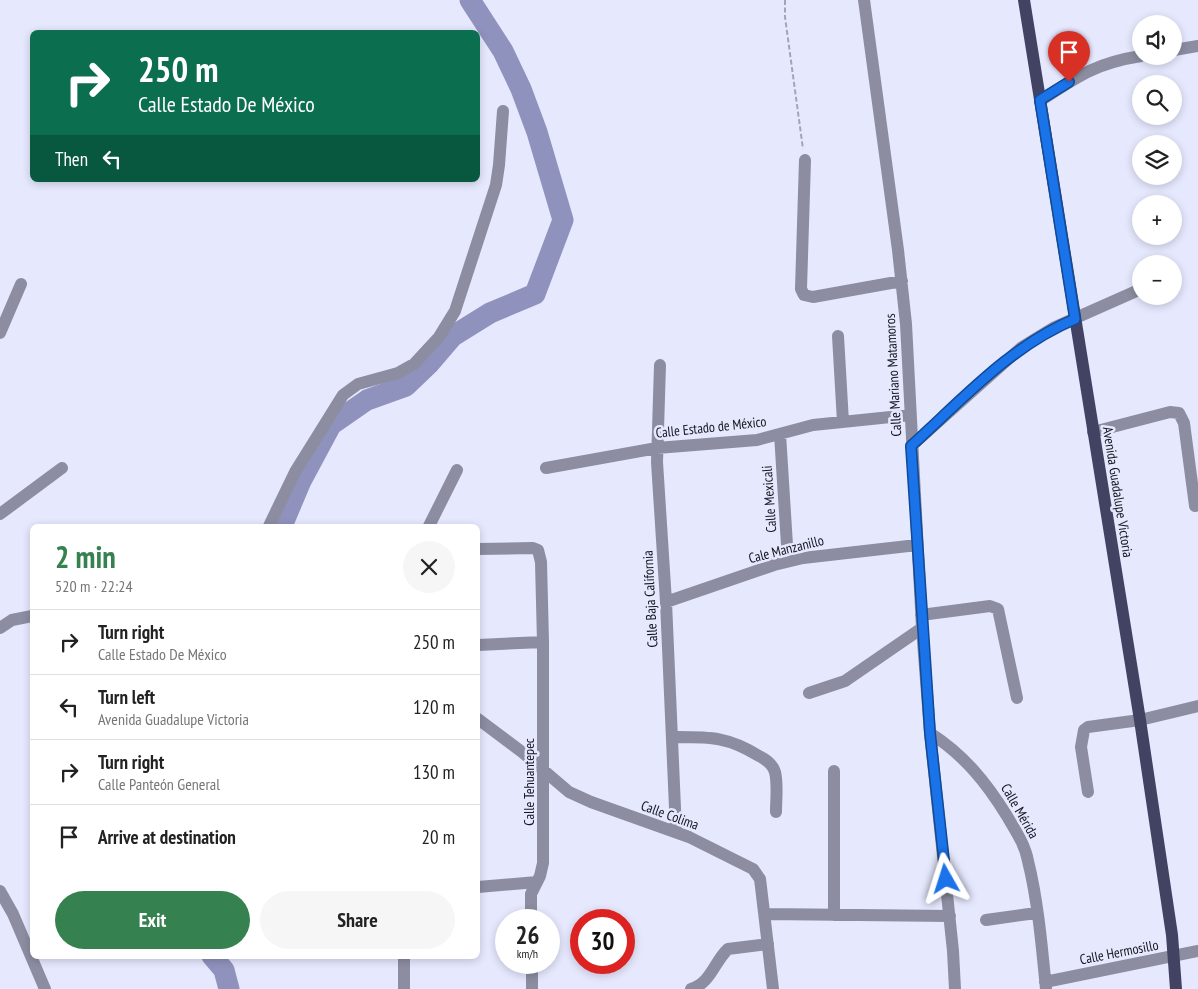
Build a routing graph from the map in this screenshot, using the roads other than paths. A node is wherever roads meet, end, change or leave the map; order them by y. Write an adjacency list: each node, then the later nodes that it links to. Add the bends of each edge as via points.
1 (864, 0): 9 (street, Calle Mariano Matamoros)
2 (1024, 0): 6 (main road, Avenida Guadalupe Victoria)
3 (1198, 46): 4 (street)
4 (1182, 49)
5 (1132, 58): 6 (street, via 1098,66)
6 (1040, 100): 12 (main road, Avenida Guadalupe Victoria)
7 (503, 111): 27 (street, via 499,165 491,203 448,325 430,348 407,369 358,384 343,395 296,472)
8 (804, 160): 9 (street, via 802,292 808,297)
9 (902, 281): 16 (street, Calle Mariano Matamoros)
10 (21, 284): 13 (street)
11 (1132, 293): 12 (street)
12 (1075, 319): 18 (main road, Avenida Guadalupe Victoria); 20 (street, via 1022,347)
13 (0, 333)
14 (838, 336): 17 (street)
15 (660, 365): 21 (street, Calle Baja California)
16 (910, 415): 17 (street, Calle Estado de México); 20 (street, Calle Mariano Matamoros)
17 (843, 422): 19 (street, Calle Estado de México, via 802,426)
18 (1093, 432): 25 (street, via 1170,412 1179,413 1184,423); 43 (main road, Avenida Guadalupe Victoria)
19 (780, 434): 21 (street, Calle Estado de México, via 744,442); 31 (street, Calle Mexicali)
20 (911, 446): 29 (street, Calle Mariano Matamoros)
21 (657, 448): 23 (street, Calle Estado de México); 32 (street, Calle Baja California)
22 (62, 468): 26 (street)
23 (546, 468)
24 (457, 470): 28 (street)
25 (1194, 506)
26 (0, 514)
27 (270, 524)
28 (430, 524)
29 (917, 545): 31 (street, Cale Manzanillo, via 840,552); 33 (street, Calle Mariano Matamoros)
30 (480, 549): 37 (street, via 538,550)
31 (788, 561): 32 (street, Cale Manzanillo)
32 (666, 602): 45 (street, Calle Baja California)
33 (921, 615): 36 (street, Calle Mariano Matamoros); 40 (street, via 990,606 998,609)
34 (30, 616): 35 (street, via 12,620)
35 (0, 628)
36 (922, 628): 39 (street, via 845,681); 44 (street, Calle Mariano Matamoros)
37 (543, 642): 38 (street); 47 (street, Calle Tehuantepec)
38 (480, 646)
39 (809, 693)
40 (1018, 698)
41 (1198, 706): 43 (street)
42 (480, 720): 47 (street, Calle Colima)
43 (1140, 720): 48 (street, via 1084,730 1081,747); 63 (main road, Avenida Guadalupe Victoria)
44 (930, 733): 55 (street, Calle Mérida, via 953,748 978,773 1018,836 1028,860); 58 (street, Calle Mariano Matamoros)
45 (672, 737): 49 (street, via 729,740 766,760 775,771); 50 (street, Calle Baja California)
46 (834, 771): 57 (street)
47 (544, 772): 50 (street, Calle Colima, via 569,792 591,802); 51 (street, Calle Tehuantepec, via 544,863)
48 (1088, 792)
49 (776, 812)
50 (676, 831): 56 (street, Calle Colima, via 753,869 760,879)
51 (537, 882): 52 (street); 54 (street, Calle Tehuantepec, via 531,894)
52 (480, 888)
53 (0, 891): 62 (street)
54 (532, 909)
55 (1036, 913): 59 (street); 67 (street, Calle Mérida)
56 (765, 914): 57 (street); 60 (street, Calle Colima)
57 (834, 915): 58 (street)
58 (950, 916): 73 (street, Calle Mariano Matamoros)
59 (986, 920)
60 (768, 944): 71 (street, via 728,949 709,977); 72 (street, Calle Colima)
61 (1198, 951): 63 (street, Calle Hermosillo)
62 (30, 954)
63 (1174, 956): 67 (street, Calle Hermosillo); 74 (main road, Avenida Guadalupe Victoria)
64 (32, 959): 68 (street)
65 (404, 959): 69 (street)
66 (532, 974): 70 (street)
67 (1046, 985)
68 (45, 989)
69 (404, 989)
70 (532, 989)
71 (692, 989)
72 (773, 989)
73 (955, 989)
74 (1176, 989)

